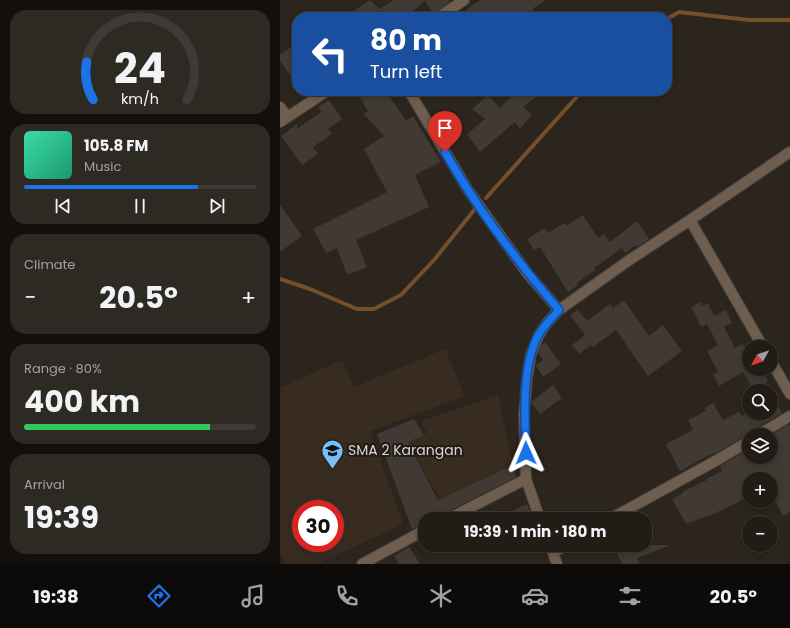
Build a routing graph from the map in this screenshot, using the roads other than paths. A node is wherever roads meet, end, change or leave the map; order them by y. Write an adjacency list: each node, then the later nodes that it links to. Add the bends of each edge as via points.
1 (458, 2): 2 (street)
2 (445, 12)
3 (319, 96): 6 (street)
4 (412, 96): 9 (street, via 468,190 527,273)
5 (280, 107): 6 (street)
6 (284, 119)
7 (790, 152): 8 (street)
8 (690, 220): 9 (street); 10 (street)
9 (559, 310): 16 (street, via 539,335 531,354 524,415)
10 (759, 340)
11 (778, 373): 12 (street)
12 (790, 394)
13 (790, 416): 14 (street)
14 (770, 428)
15 (742, 445): 19 (street)
16 (526, 479): 17 (street); 18 (street)
17 (462, 512)
18 (538, 512)
19 (622, 512)
20 (418, 534): 22 (street)
21 (552, 552): 23 (street)
22 (362, 564)
23 (557, 564)

